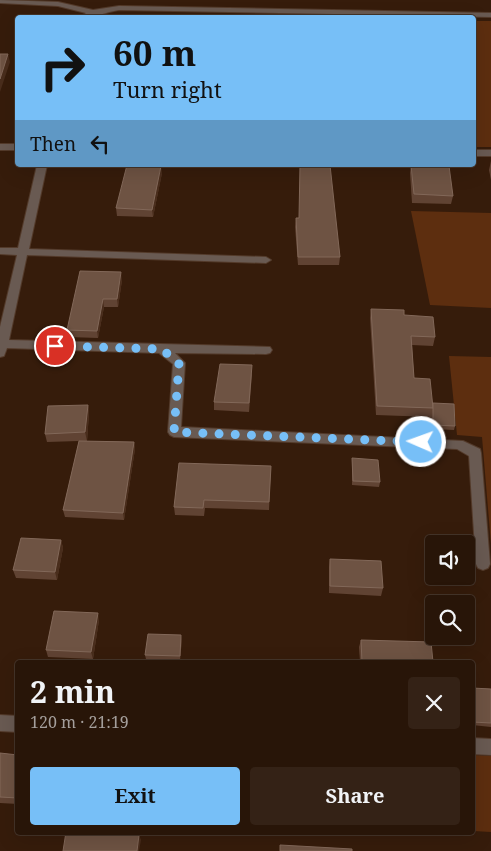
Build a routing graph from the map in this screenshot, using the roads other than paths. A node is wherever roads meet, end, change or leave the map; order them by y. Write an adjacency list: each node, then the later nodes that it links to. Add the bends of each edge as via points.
1 (0, 1): 2 (street, via 58,4)
2 (93, 12): 3 (street); 4 (street, via 119,8)
3 (88, 15)
4 (491, 15)
5 (0, 147): 6 (street)
6 (15, 147)
7 (476, 153): 8 (street)
8 (491, 154)
9 (42, 167): 11 (street)
10 (0, 251): 11 (street)
11 (22, 252): 12 (street); 13 (street)
12 (266, 260)
13 (1, 348): 14 (street)
14 (162, 349): 15 (street); 16 (street, via 179,364 174,432 459,444 475,454)
15 (266, 350)
16 (483, 564)
17 (0, 723): 18 (street)
18 (15, 724)
19 (475, 746): 20 (street)
20 (491, 747)

